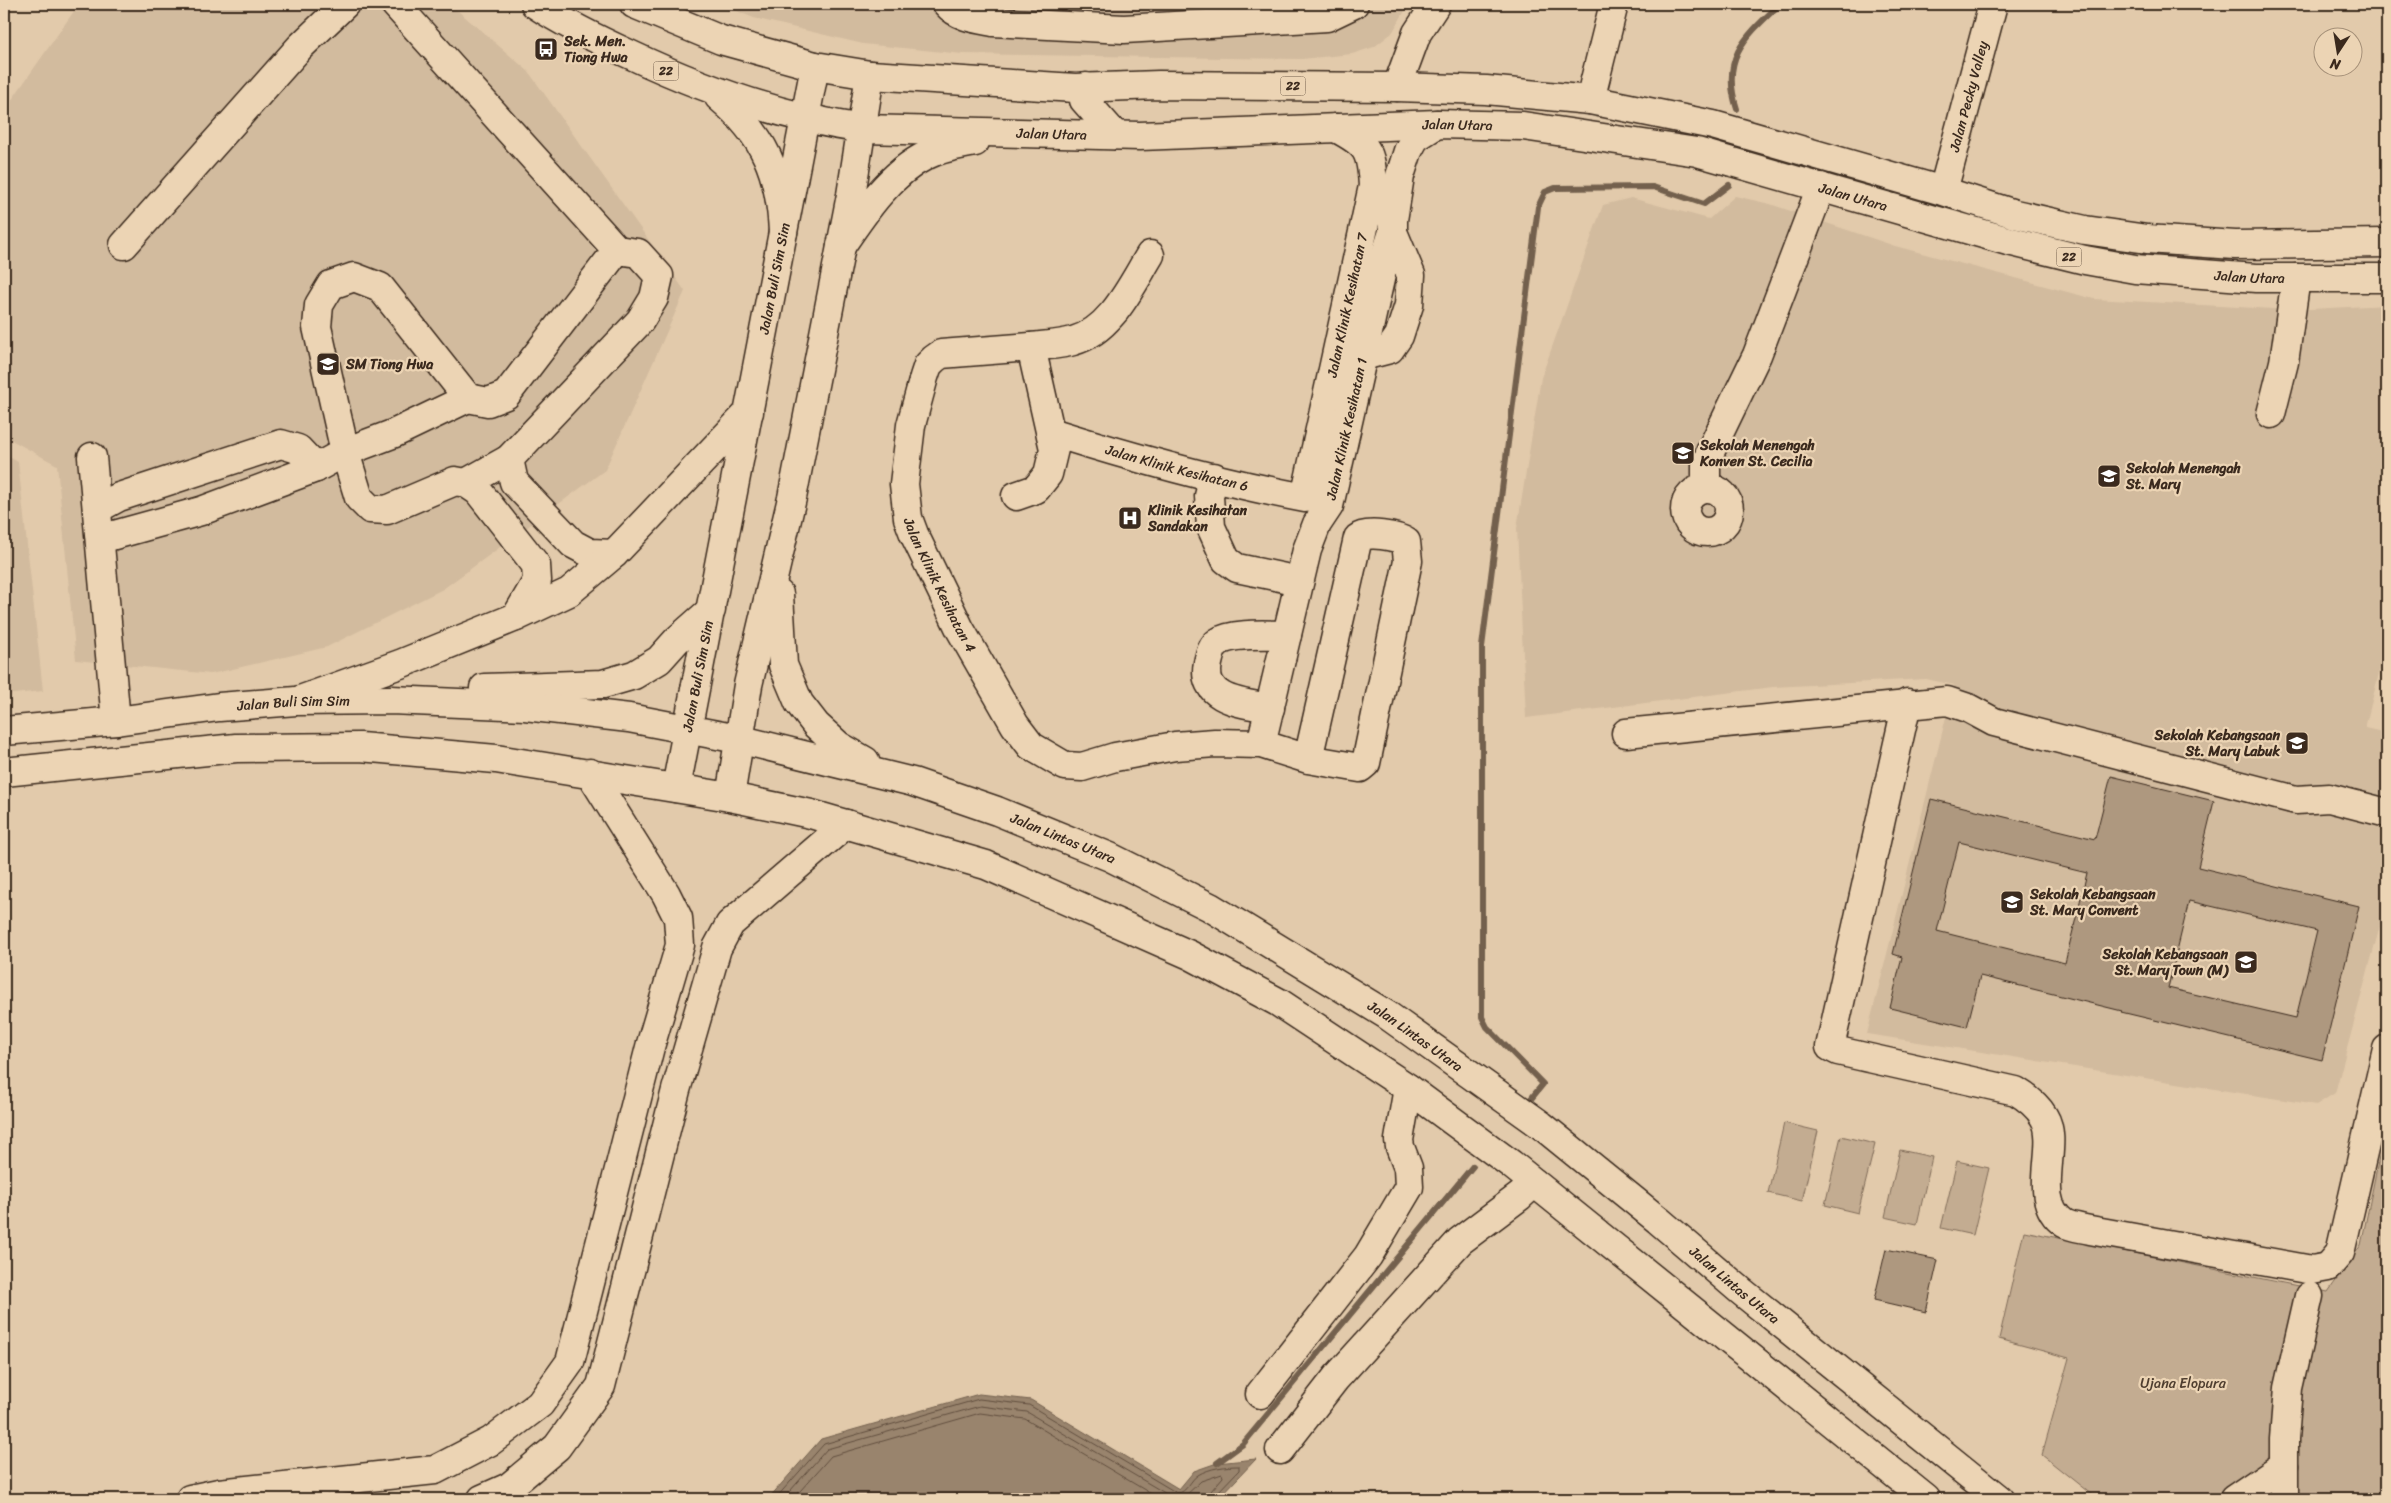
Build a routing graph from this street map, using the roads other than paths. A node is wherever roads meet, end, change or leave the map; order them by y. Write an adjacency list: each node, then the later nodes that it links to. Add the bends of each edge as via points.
1 (345, 4): 26 (main road, via 300,47)
2 (394, 4): 28 (main road)
3 (535, 4): 14 (main road, Jalan Utara / 22, via 566,24)
4 (634, 4): 10 (main road, 22, via 721,40)
5 (947, 4): 9 (main road, via 952,10 993,22 1124,29 1327,17)
6 (1436, 4): 13 (main road, via 1417,33)
7 (1614, 4): 15 (main road)
8 (1993, 4): 23 (main road, Jalan Pecky Valley)
9 (1348, 5)
10 (815, 66): 11 (main road, 22); 16 (main road, Jalan Buli Sim Sim)
11 (870, 75): 12 (main road, 22); 19 (main road)
12 (1086, 87): 13 (main road, 22); 21 (main road, via 1084,100 1088,107)
13 (1397, 87): 15 (main road, 22, via 1486,90)
14 (710, 89): 16 (main road, Jalan Utara / 22); 24 (main road, via 741,115 767,154 781,200)
15 (1590, 100): 23 (main road, 22, via 1713,125)
16 (805, 119): 19 (main road, Jalan Utara / 22); 24 (main road, Jalan Buli Sim Sim)
17 (1437, 124): 18 (main road, Jalan Utara / 22); 22 (main road, Jalan Utara / 22, via 1523,126 1698,152); 50 (main road, Jalan Klinik Kesihatan 1, via 1415,138 1400,176 1393,232 1329,506 1307,550)
18 (1336, 128): 21 (main road, Jalan Utara / 22); 45 (main road, Jalan Klinik Kesihatan 7, via 1359,140 1370,156 1373,186)
19 (863, 129): 20 (main road, Jalan Utara / 22); 27 (main road)
20 (1016, 133): 21 (main road, Jalan Utara / 22); 27 (main road, via 929,153 912,163 865,211)
21 (1115, 135)
22 (1821, 188): 30 (main road, Jalan Utara / 22, via 2085,260 2177,273); 43 (main road, via 1757,355 1710,450)
23 (1943, 191): 25 (main road, 22, via 2015,214 2085,230 2147,239 2235,245)
24 (783, 232): 34 (main road, Jalan Buli Sim Sim)
25 (2387, 243)
26 (124, 245)
27 (841, 246): 49 (main road)
28 (617, 250): 33 (main road, via 506,395 488,402); 39 (main road, via 638,253 659,276 654,298 640,321)
29 (1150, 255): 32 (main road, via 1122,301 1088,335 1073,341)
30 (2296, 278): 31 (main road, Jalan Utara / 22); 35 (main road, via 2284,362)
31 (2387, 278)
32 (1031, 347): 36 (main road); 63 (main road, Jalan Klinik Kesihatan 4, via 941,354 934,358 928,365 911,425 904,484 908,518 914,534 960,629 1015,725 1031,746 1065,766 1082,767 1175,746)
33 (468, 398): 37 (main road); 37 (main road, via 380,287 354,277 331,285 319,305 316,327)
34 (749, 412): 48 (main road); 51 (main road, Jalan Buli Sim Sim)
35 (2271, 414)
36 (1051, 432): 41 (main road, Jalan Klinik Kesihatan 6); 44 (main road, via 1054,449 1048,474 1036,489)
37 (345, 452): 40 (main road); 42 (main road, via 359,498 370,509 387,510 456,481)
38 (92, 458): 46 (main road)
39 (509, 459): 42 (main road); 48 (main road, via 514,482 573,544 590,553)
40 (316, 468): 46 (main road, via 298,449 281,444 120,497); 47 (main road, via 201,511)
41 (1214, 477): 45 (main road, Jalan Klinik Kesihatan 6); 50 (main road, via 1209,496 1211,527 1226,560 1237,568)
42 (466, 483): 52 (main road, via 478,490 536,565 537,581)
43 (1706, 487)
44 (1016, 496)
45 (1305, 498)
46 (97, 509): 47 (main road)
47 (100, 539): 58 (main road)
48 (614, 554): 52 (main road, via 569,592)
49 (777, 565): 62 (main road); 67 (main road, via 783,665 799,704 839,746 877,768)
50 (1299, 581): 53 (main road, Jalan Klinik Kesihatan 1)
51 (711, 610): 54 (main road, via 659,660 634,675 603,684 436,690); 59 (main road, Jalan Buli Sim Sim)
52 (516, 618): 55 (main road)
53 (1286, 635): 57 (main road, Jalan Klinik Kesihatan 1); 57 (main road, via 1236,637 1219,642 1210,652 1207,668 1215,691 1226,699)
54 (391, 700): 55 (main road, Jalan Buli Sim Sim); 59 (main road, Jalan Buli Sim Sim, via 566,709)
55 (296, 701): 58 (main road, Jalan Buli Sim Sim, via 219,707)
56 (1908, 703): 61 (main road); 70 (main road, via 1956,702 1994,722 2296,800 2329,798); 72 (main road, via 1830,1047 2023,1095 2045,1118 2047,1196 2053,1212 2066,1224 2312,1270 2328,1268 2340,1253)
57 (1270, 708): 63 (main road, Jalan Klinik Kesihatan 1)
58 (116, 721): 60 (main road, Jalan Buli Sim Sim)
59 (688, 729): 62 (main road, Jalan Lintas Utara); 68 (main road)
60 (16, 730)
61 (1626, 733)
62 (738, 739): 67 (main road, Jalan Lintas Utara); 69 (main road)
63 (1261, 744): 64 (main road)
64 (1308, 759): 64 (main road, via 1350,768 1360,768 1366,763 1408,561 1408,546 1403,540 1363,534 1358,538)
65 (4, 772): 66 (main road, via 236,748 360,747 496,759)
66 (590, 773): 68 (main road); 79 (main road, via 666,894 678,918 680,945 648,1056 570,1362 540,1404 492,1441 435,1470)
67 (913, 782): 82 (main road, Jalan Lintas Utara, via 997,811 1110,857 1210,907 1387,1015 1541,1125)
68 (676, 788): 69 (main road)
69 (730, 797): 71 (main road)
70 (2387, 813)
71 (846, 824): 73 (main road, via 986,865 1190,955 1278,1002); 80 (main road, via 730,924 717,948 676,1090 601,1386 557,1447 509,1487)
72 (2387, 1049)
73 (1408, 1088): 74 (main road); 76 (main road, via 1400,1147 1408,1168 1409,1187 1368,1256)
74 (1534, 1183): 77 (main road, via 1460,1241 1336,1378); 81 (main road)
75 (2308, 1296): 78 (main road, via 2288,1388)
76 (1260, 1394)
77 (1280, 1450)
78 (2284, 1466): 83 (main road); 84 (main road)
79 (190, 1499)
80 (482, 1499)
81 (1926, 1499)
82 (1999, 1499)
83 (2234, 1499)
84 (2284, 1499)

